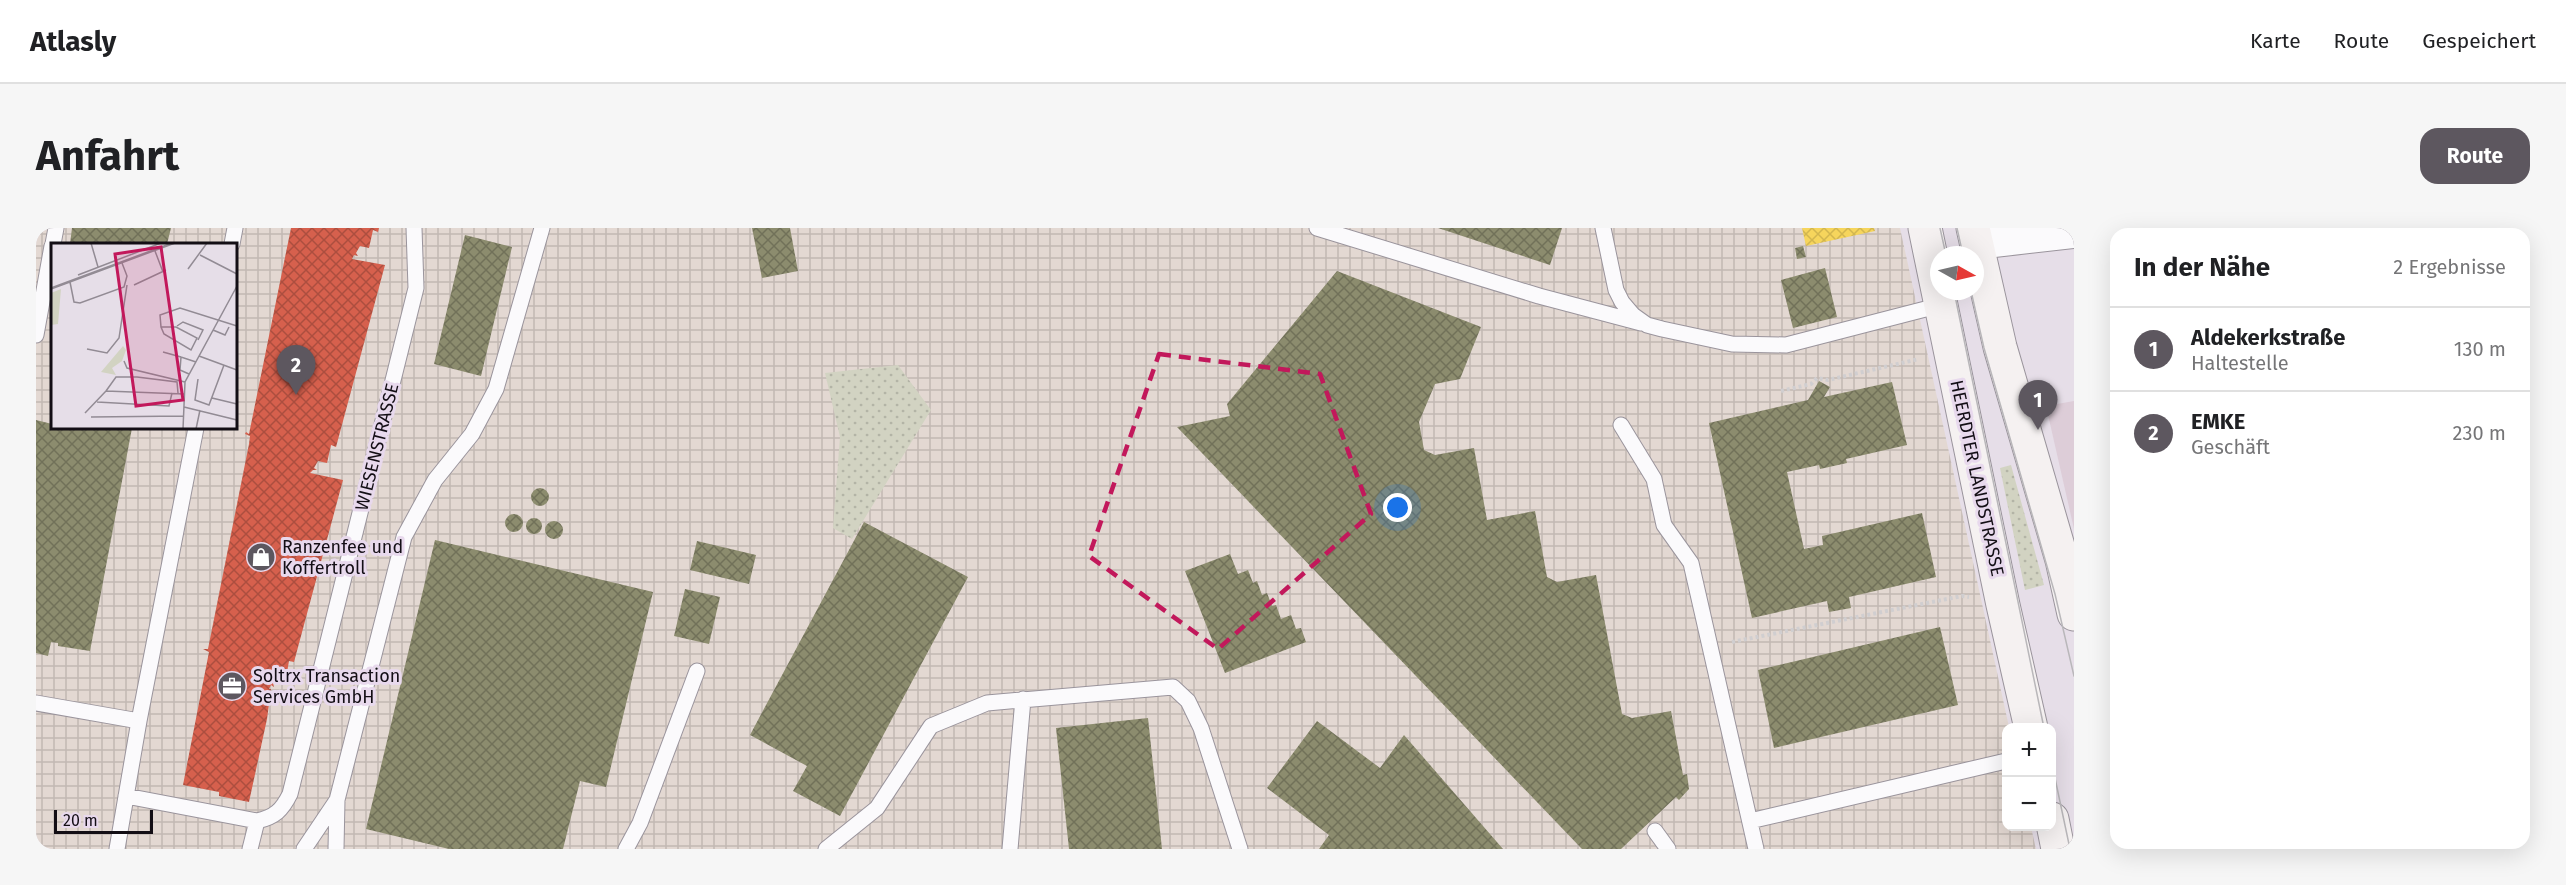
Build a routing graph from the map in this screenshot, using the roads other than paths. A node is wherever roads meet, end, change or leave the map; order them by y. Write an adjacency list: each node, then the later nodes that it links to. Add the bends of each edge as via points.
1 (56, 228): 10 (lane)
2 (235, 228): 11 (lane)
3 (414, 228): 28 (lane, WIESENSTRASSE, via 416,288 290,794 271,818)
4 (542, 228): 27 (lane, via 496,389 472,434 435,480 404,537)
5 (1317, 228): 14 (lane, via 1539,296)
6 (1603, 228): 14 (lane, via 1616,290 1633,315)
7 (1925, 228): 13 (main road, HEERDTER LANDSTRASSE)
8 (2074, 232): 9 (street)
9 (1975, 236): 18 (main road, via 2000,347)
10 (53, 243)
11 (232, 243)
12 (51, 256): 15 (lane)
13 (1941, 305): 14 (lane, via 1786,345 1732,344); 24 (main road, HEERDTER LANDSTRASSE)
14 (1647, 324)
15 (36, 335)
16 (1621, 425): 29 (lane, via 1653,479 1664,525 1692,563)
17 (196, 429): 23 (lane)
18 (2068, 558): 19 (main road)
19 (2074, 614)
20 (697, 671): 36 (lane, via 640,823)
21 (1023, 699): 37 (lane, via 987,703 931,726 876,808); 38 (lane); 39 (lane, via 1173,687 1188,701 1201,728)
22 (36, 703): 23 (lane)
23 (139, 721): 26 (lane)
24 (2030, 723)
25 (2002, 762): 29 (lane)
26 (126, 796): 28 (lane); 32 (lane)
27 (337, 800): 34 (lane); 35 (lane)
28 (257, 821): 33 (lane)
29 (1750, 821): 41 (lane)
30 (1655, 831): 40 (lane)
31 (2054, 831): 42 (main road)
32 (117, 849)
33 (250, 849)
34 (304, 849)
35 (336, 849)
36 (626, 849)
37 (826, 849)
38 (1010, 849)
39 (1240, 849)
40 (1668, 849)
41 (1756, 849)
42 (2058, 849)

